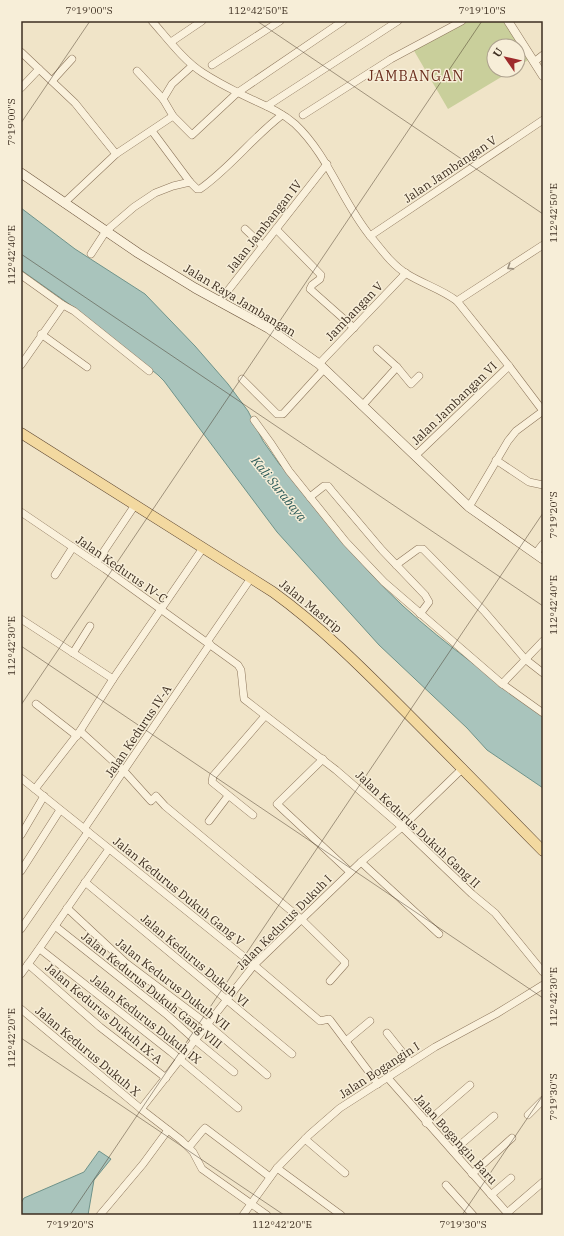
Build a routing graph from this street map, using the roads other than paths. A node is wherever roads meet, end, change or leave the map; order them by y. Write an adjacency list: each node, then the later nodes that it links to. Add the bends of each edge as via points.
1 (152, 21): 8 (street)
2 (202, 21): 8 (street)
3 (280, 21): 13 (street)
4 (343, 21): 20 (street)
5 (398, 21): 22 (street)
6 (462, 21): 24 (street, via 391,59)
7 (508, 21): 12 (street)
8 (171, 42): 14 (street)
9 (21, 52): 15 (street)
10 (543, 55): 12 (street)
11 (72, 59): 18 (street)
12 (534, 62): 17 (street)
13 (212, 65)
14 (192, 66): 20 (street); 21 (street, via 172,84)
15 (39, 69): 18 (street); 19 (street)
16 (137, 71): 21 (street)
17 (543, 76)
18 (52, 81): 28 (street, via 75,103)
19 (21, 88)
20 (237, 93): 22 (street); 25 (street, via 194,135 190,135)
21 (164, 99): 25 (street)
22 (267, 106): 23 (street)
23 (282, 114): 29 (street, via 301,130); 31 (street, via 204,186 197,189)
24 (303, 115)
25 (173, 116): 27 (street)
26 (543, 120): 36 (street, Jalan Jambangan V)
27 (152, 130): 28 (street); 31 (street)
28 (116, 154): 32 (street)
29 (327, 164): 34 (street, Jalan Jambangan IV); 36 (street, via 350,207)
30 (21, 173): 32 (main road, Jalan Raya Jambangan)
31 (190, 182): 35 (street, via 155,193)
32 (64, 203): 35 (main road, Jalan Raya Jambangan)
33 (246, 229): 38 (street)
34 (276, 229): 38 (street, Jalan Jambangan IV); 45 (street, via 321,275 310,289)
35 (106, 231): 39 (street); 42 (main road, Jalan Raya Jambangan)
36 (370, 236): 40 (street, via 394,264)
37 (543, 245): 43 (street, one-way to 43)
38 (262, 246): 42 (street, Jalan Jambangan IV)
39 (91, 254)
40 (406, 273): 43 (street, via 447,294); 45 (street, Jambangan V)
41 (21, 275): 44 (street)
42 (219, 302): 49 (main road, Jalan Raya Jambangan, via 268,328)
43 (457, 302): 50 (street)
44 (63, 305): 46 (street); 53 (street)
45 (354, 328): 49 (street, Jambangan V)
46 (41, 334): 48 (street); 51 (street)
47 (377, 349): 52 (street)
48 (21, 365)
49 (322, 366): 55 (street, Jambangan V, via 283,414 277,414); 56 (main road, Jalan Raya Jambangan)
50 (509, 366): 57 (street); 60 (street, Jalan Jambangan VI)
51 (87, 367)
52 (397, 367): 54 (street, via 410,384); 56 (street)
53 (149, 371)
54 (419, 376)
55 (242, 379)
56 (362, 406): 60 (main road, Jalan Raya Jambangan)
57 (543, 411): 61 (street, via 516,431)
58 (254, 420): 63 (street)
59 (21, 434): 64 (main road, Jalan Mastrip)
60 (415, 456): 65 (main road, Jalan Raya Jambangan)
61 (496, 460): 62 (street, via 529,482); 65 (street)
62 (543, 485)
63 (310, 497): 72 (street, via 324,486 328,486); 76 (street, via 346,542 384,582)
64 (135, 505): 69 (main road, Jalan Mastrip); 71 (street)
65 (469, 507): 70 (main road, Jalan Raya Jambangan)
66 (21, 512): 68 (street, Jalan Kedurus IV-C)
67 (543, 544): 70 (street)
68 (73, 547): 71 (street, Jalan Kedurus IV-C); 73 (street)
69 (203, 548): 74 (main road, Jalan Mastrip); 75 (street)
70 (540, 556)
71 (96, 563): 75 (street, Jalan Kedurus IV-C)
72 (396, 565): 76 (street, via 429,601); 82 (street, via 418,549 423,549 484,611)
73 (55, 575)
74 (251, 578): 80 (street, Jalan Kedurus IV-A); 91 (main road, Jalan Mastrip, via 296,608)
75 (161, 609): 80 (street, Jalan Kedurus IV-C); 84 (street)
76 (420, 614): 85 (street)
77 (21, 620): 81 (street)
78 (90, 626): 81 (street)
79 (543, 641): 82 (street)
80 (208, 643): 88 (street, Jalan Kedurus IV-C, via 238,665 241,670 244,699); 92 (street, Jalan Kedurus IV-A)
81 (73, 653): 84 (street)
82 (526, 659): 83 (street); 85 (street)
83 (543, 672)
84 (113, 679): 89 (street)
85 (502, 684): 87 (street)
86 (36, 704): 89 (street)
87 (543, 713)
88 (265, 716): 90 (street, Jalan Kedurus Dukuh Gang II); 96 (street, via 213,776 212,782)
89 (79, 733): 92 (street); 94 (street)
90 (323, 760): 100 (street, Jalan Kedurus Dukuh Gang II); 107 (street, via 277,804)
91 (463, 768): 100 (street, Jalan Kedurus Dukuh I); 104 (main road, Jalan Mastrip)
92 (124, 771): 101 (street, Jalan Kedurus IV-A); 110 (street, via 150,800 156,796)
93 (21, 778): 94 (street, Jalan Kedurus Dukuh Gang V)
94 (35, 789): 95 (street, Jalan Kedurus Dukuh Gang V)
95 (44, 796): 97 (street, Jalan Kedurus Dukuh Gang V); 102 (street)
96 (228, 796): 98 (street); 99 (street)
97 (60, 810): 101 (street, Jalan Kedurus Dukuh Gang V); 106 (street)
98 (253, 816)
99 (209, 821)
100 (402, 827): 105 (street, Jalan Kedurus Dukuh I); 117 (street, Jalan Kedurus Dukuh Gang II, via 495,914)
101 (86, 831): 103 (street, Jalan Kedurus Dukuh Gang V); 112 (street, Jalan Kedurus IV-A)
102 (21, 835)
103 (109, 849): 108 (street); 116 (street, Jalan Kedurus Dukuh Gang V)
104 (543, 851)
105 (361, 862): 107 (street, Jalan Kedurus Dukuh I); 113 (street)
106 (21, 871)
107 (350, 872): 110 (street, Jalan Kedurus Dukuh I)
108 (85, 882): 109 (street); 121 (street, Jalan Kedurus Dukuh VI)
109 (67, 908): 111 (street); 124 (street, Jalan Kedurus Dukuh VII, via 126,964)
110 (301, 919): 116 (street, Jalan Kedurus Dukuh I); 119 (street, via 344,962)
111 (55, 926): 114 (street); 126 (street, Jalan Kedurus Dukuh Gang VIII)
112 (21, 929)
113 (439, 934)
114 (40, 949): 115 (street); 129 (street, Jalan Kedurus Dukuh IX)
115 (28, 964): 118 (street); 134 (street, Jalan Kedurus Dukuh IX-A, via 100,1027)
116 (254, 965): 121 (street, Jalan Kedurus Dukuh I); 127 (street, Jalan Kedurus Dukuh Gang V, via 320,1021 329,1019)
117 (543, 972)
118 (21, 974)
119 (330, 981)
120 (543, 985): 130 (street, Jalan Bogangin I)
121 (227, 999): 124 (street, Jalan Kedurus Dukuh I); 128 (street, Jalan Kedurus Dukuh VI)
122 (21, 1010): 139 (street, Jalan Kedurus Dukuh X)
123 (370, 1021): 127 (street)
124 (207, 1024): 126 (street, Jalan Kedurus Dukuh I); 132 (street, Jalan Kedurus Dukuh VII)
125 (387, 1033): 130 (street)
126 (195, 1040): 129 (street, Jalan Kedurus Dukuh I); 131 (street, Jalan Kedurus Dukuh Gang VIII)
127 (346, 1041): 135 (street)
128 (292, 1054)
129 (179, 1059): 134 (street, Jalan Kedurus Dukuh I); 138 (street, Jalan Kedurus Dukuh IX)
130 (410, 1062): 133 (street, Jalan Bogangin I)
131 (234, 1072)
132 (267, 1075)
133 (387, 1077): 135 (street, Jalan Bogangin I); 142 (street, Jalan Bogangin Baru)
134 (166, 1078): 139 (street, Jalan Kedurus Dukuh I)
135 (378, 1084): 145 (street, Jalan Bogangin I, via 340,1108)
136 (470, 1084): 142 (street)
137 (543, 1101): 140 (street)
138 (238, 1108)
139 (141, 1109): 143 (street, Jalan Kedurus Dukuh X)
140 (528, 1115)
141 (494, 1116): 147 (street)
142 (426, 1123): 147 (street, Jalan Bogangin Baru)
143 (168, 1130): 146 (street, Jalan Kedurus Dukuh X); 158 (street)
144 (512, 1138): 150 (street)
145 (305, 1139): 148 (street, Jalan Bogangin I); 149 (street)
146 (189, 1147): 151 (street, via 205,1128); 156 (street, via 202,1169)
147 (453, 1151): 150 (street, Jalan Bogangin Baru)
148 (277, 1168): 151 (street, Jalan Bogangin I); 161 (street)
149 (345, 1173)
150 (472, 1174): 155 (street, Jalan Bogangin Baru)
151 (270, 1177): 156 (street, Jalan Bogangin I)
152 (511, 1178): 155 (street)
153 (543, 1182): 157 (street)
154 (446, 1184): 162 (street)
155 (491, 1195): 157 (street, Jalan Bogangin Baru)
156 (251, 1203): 159 (street, Jalan Bogangin I); 160 (street)
157 (508, 1214)
158 (100, 1215)
159 (243, 1215)
160 (267, 1215)
161 (342, 1215)
162 (473, 1215)

